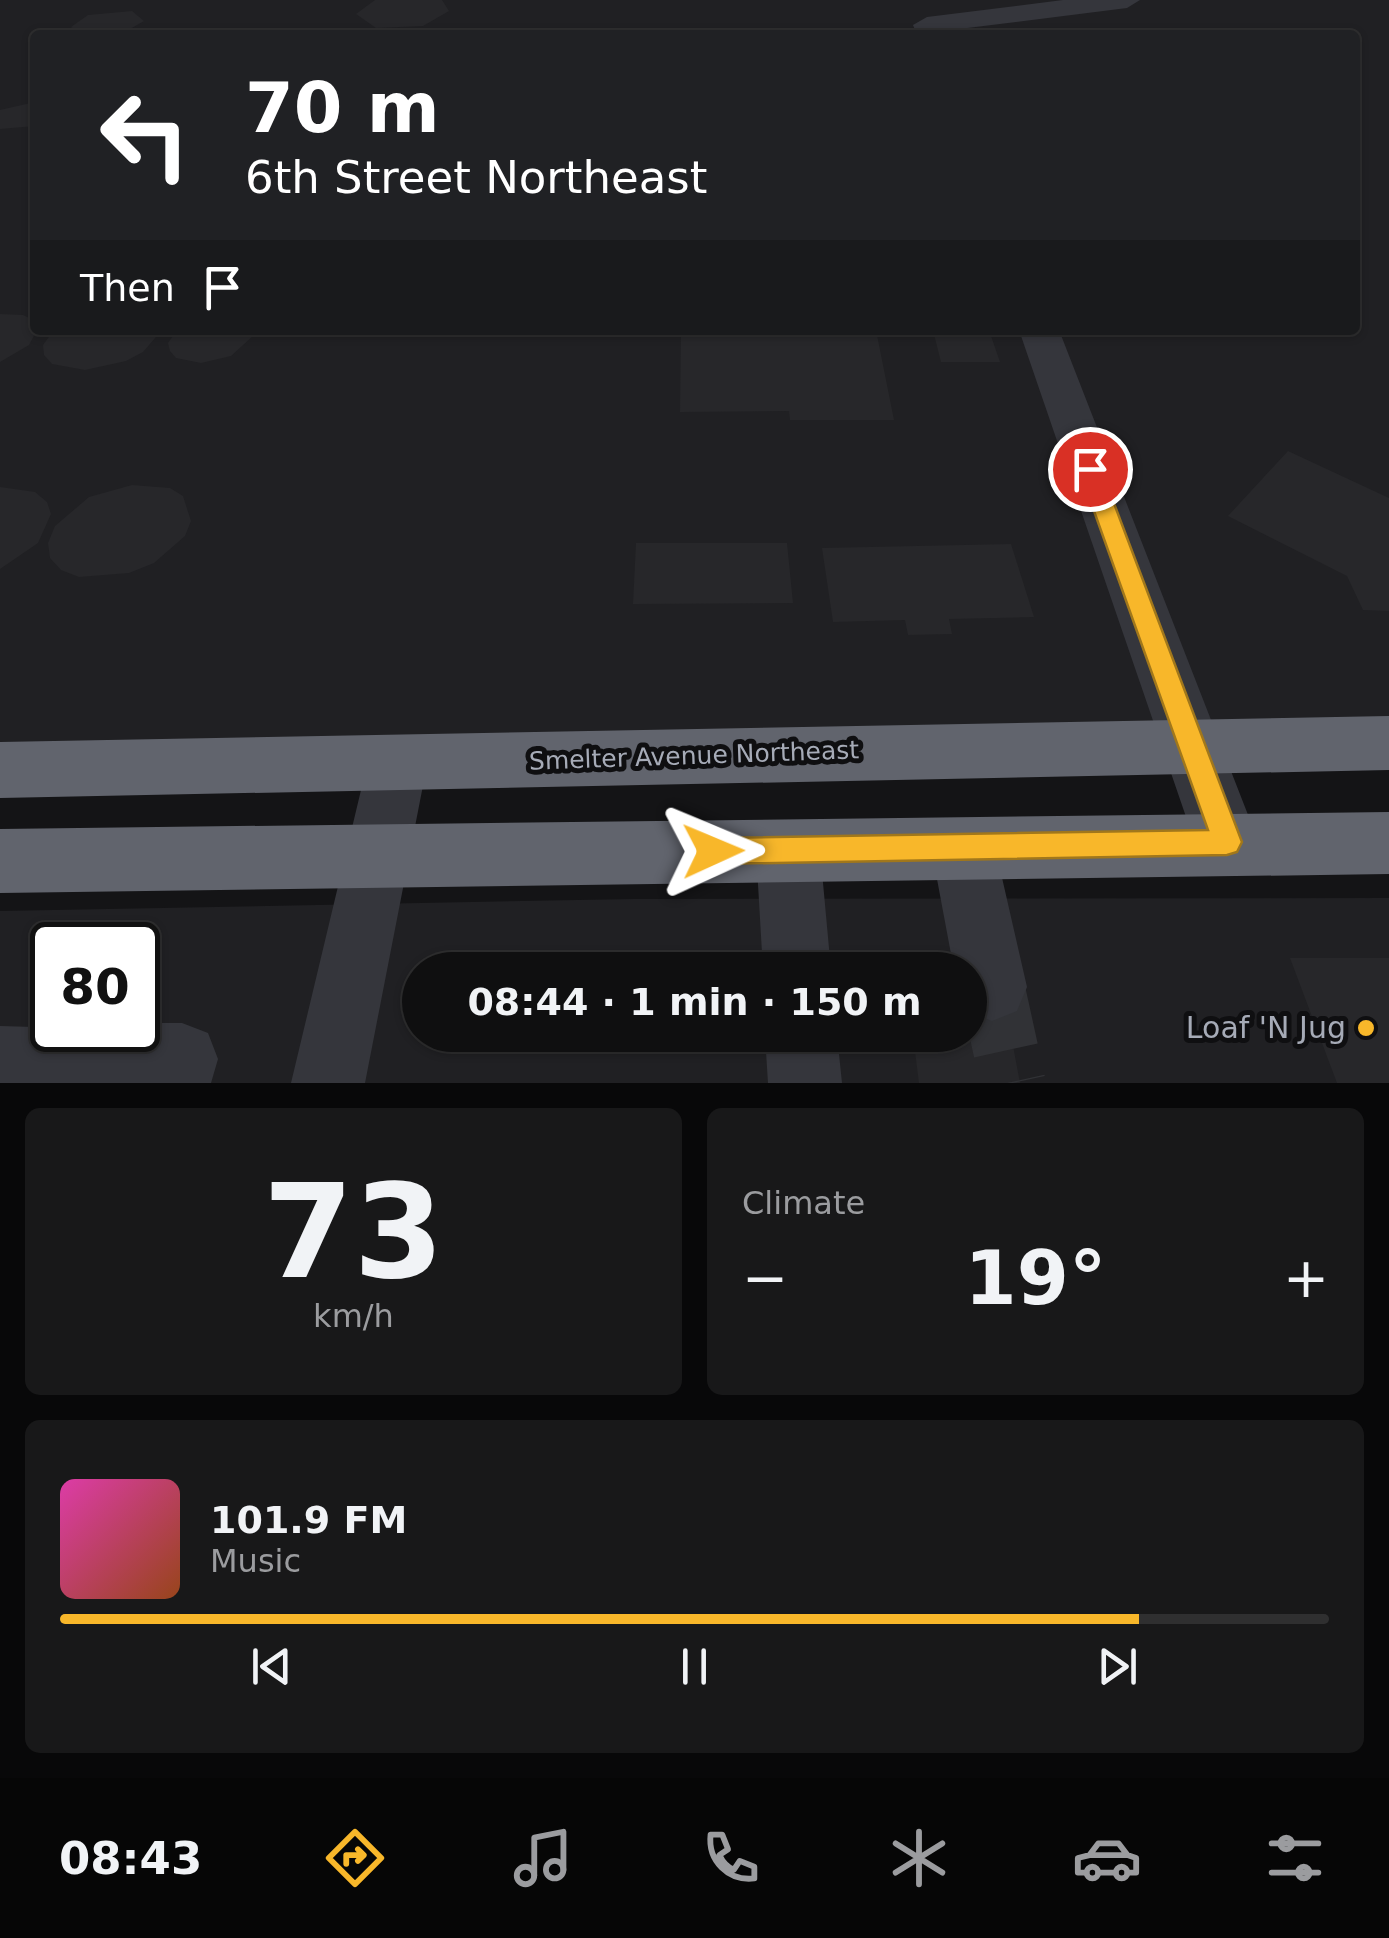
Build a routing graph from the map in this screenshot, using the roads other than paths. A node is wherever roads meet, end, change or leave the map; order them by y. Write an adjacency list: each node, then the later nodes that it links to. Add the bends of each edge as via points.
1 (1128, 0): 2 (street)
2 (929, 30)
3 (1041, 335): 5 (street)
4 (1389, 743): 5 (highway, Smelter Avenue Northeast)
5 (1191, 744): 6 (highway, Smelter Avenue Northeast); 8 (street)
6 (397, 765): 7 (highway, Smelter Avenue Northeast); 12 (street)
7 (0, 770)
8 (1227, 842): 9 (highway); 10 (highway)
9 (1389, 842)
10 (963, 847): 11 (highway); 15 (street)
11 (788, 850): 12 (highway); 14 (street)
12 (374, 857): 13 (highway); 19 (street)
13 (0, 861)
14 (795, 952)
15 (992, 987)
16 (802, 1052): 20 (street)
17 (0, 1062): 18 (street, via 182,1059)
18 (174, 1083)
19 (328, 1083)
20 (805, 1083)

